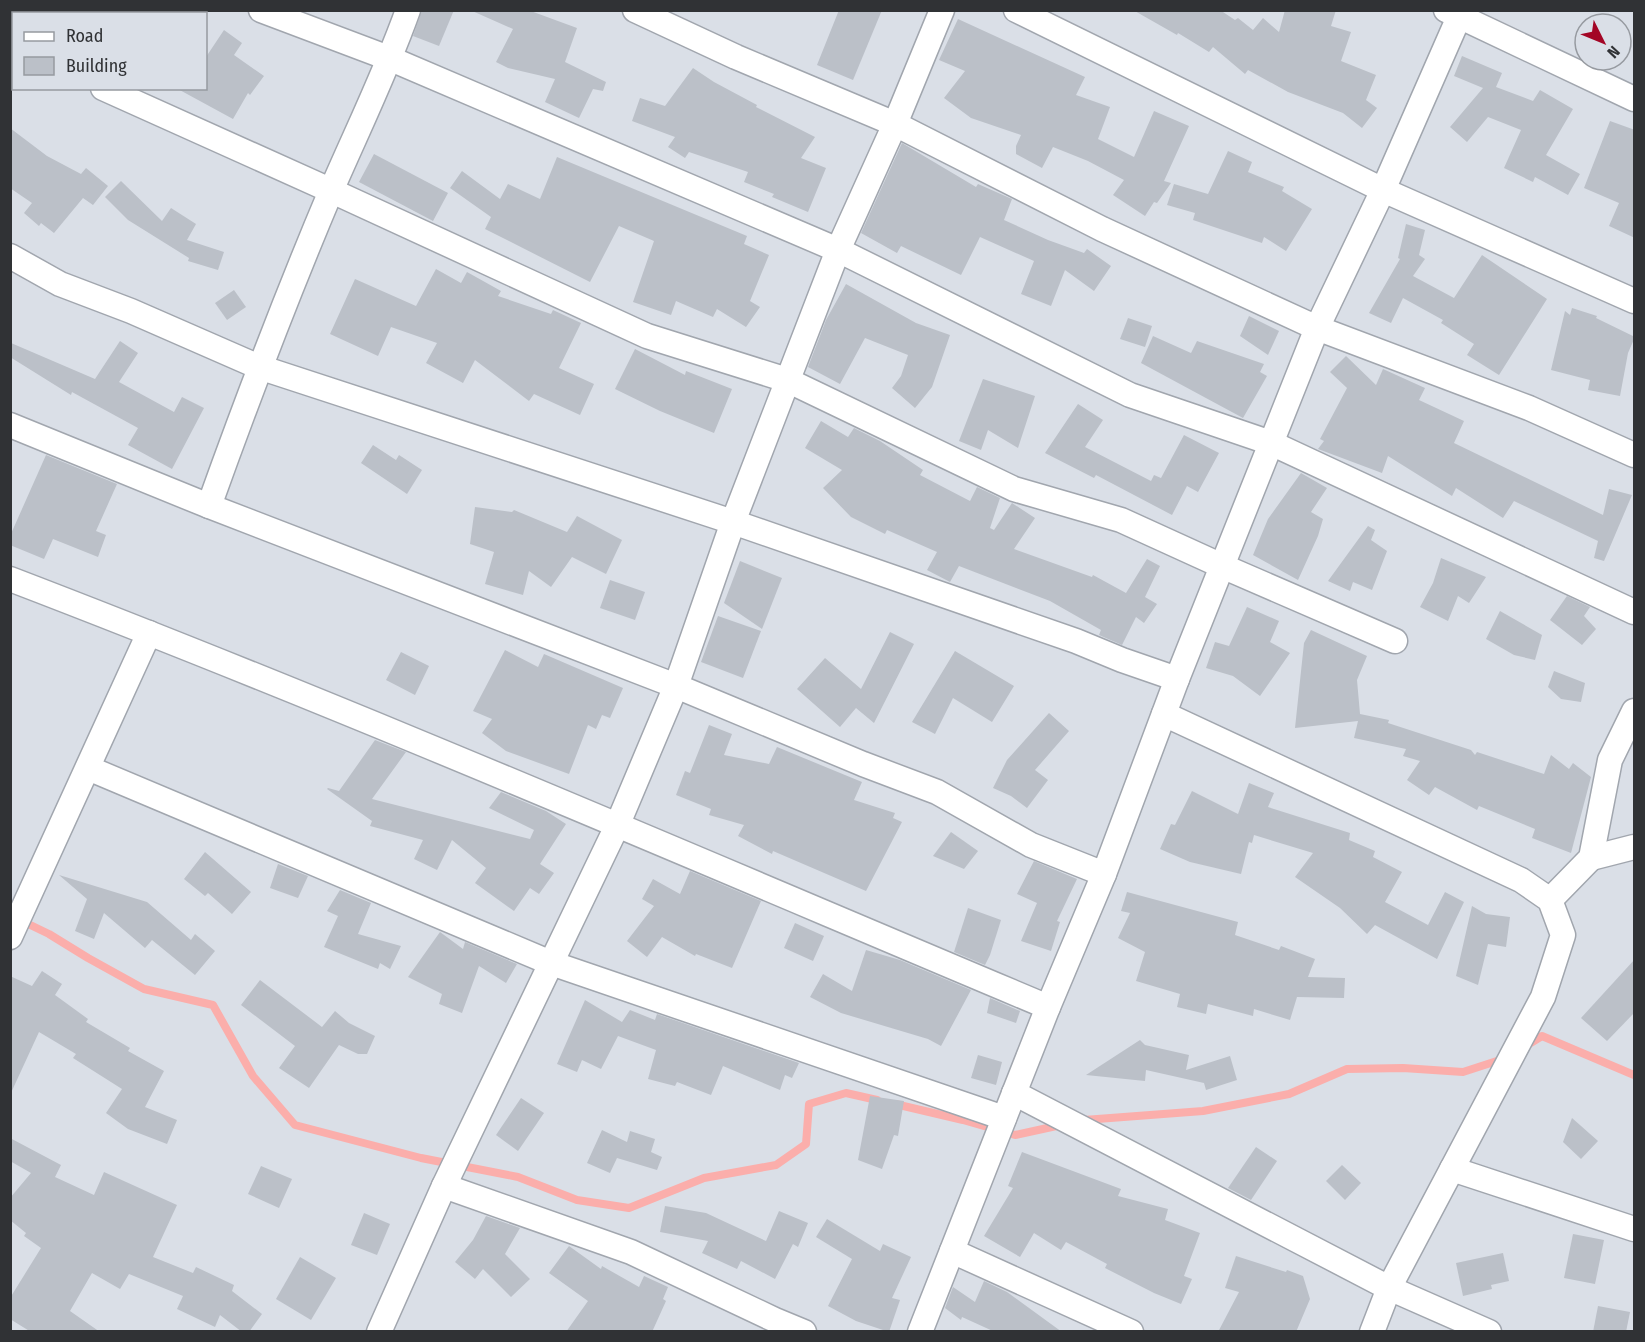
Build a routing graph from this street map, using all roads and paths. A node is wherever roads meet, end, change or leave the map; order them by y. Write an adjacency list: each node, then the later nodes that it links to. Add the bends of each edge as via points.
1 (261, 10): 7 (street)
2 (408, 10): 7 (street)
3 (634, 10): 10 (street)
4 (942, 10): 10 (street)
5 (1016, 10): 11 (street)
6 (1456, 12): 9 (street); 11 (street)
7 (391, 58): 12 (street); 13 (street)
8 (107, 90): 12 (street)
9 (1635, 99)
10 (895, 124): 13 (street); 16 (street, via 1102,229)
11 (1383, 190): 15 (street); 16 (street)
12 (332, 191): 17 (street); 18 (street, via 647,336)
13 (838, 250): 18 (street); 20 (street, via 1130,395)
14 (10, 256): 17 (street, via 60,284)
15 (1635, 301)
16 (1317, 328): 20 (street); 21 (street, via 1529,408)
17 (259, 367): 22 (street); 23 (street)
18 (787, 380): 23 (street); 24 (street, via 1014,489 1120,520)
19 (10, 425): 22 (street)
20 (1271, 443): 24 (street); 26 (street)
21 (1635, 455)
22 (209, 506): 30 (street)
23 (733, 522): 29 (street); 30 (street)
24 (1222, 566): 28 (street); 29 (street)
25 (10, 579): 27 (street)
26 (1635, 612)
27 (149, 633): 33 (street); 34 (street)
28 (1395, 641)
29 (1178, 678): 32 (street)
30 (676, 686): 34 (street); 37 (street, via 938,792 1031,844)
31 (1635, 711): 36 (street, via 1610,760)
32 (1164, 714): 37 (street); 38 (street, via 1521,880)
33 (88, 768): 39 (street); 40 (street)
34 (616, 826): 40 (street); 41 (street)
35 (1635, 847): 36 (street)
36 (1591, 858): 38 (street)
37 (1104, 874): 41 (street)
38 (1550, 900): 44 (street, via 1563,935 1543,997)
39 (10, 937)
40 (551, 963): 43 (street); 45 (street)
41 (1048, 1007): 42 (street)
42 (1014, 1093): 43 (street); 48 (street)
43 (1005, 1118): 47 (street)
44 (1452, 1169): 46 (street); 48 (street)
45 (444, 1186): 49 (street); 50 (street, via 631,1252)
46 (1635, 1229)
47 (952, 1251): 51 (street); 52 (street)
48 (1389, 1288): 53 (street); 54 (street)
49 (379, 1332)
50 (804, 1332)
51 (920, 1332)
52 (1131, 1332)
53 (1372, 1332)
54 (1489, 1332)

